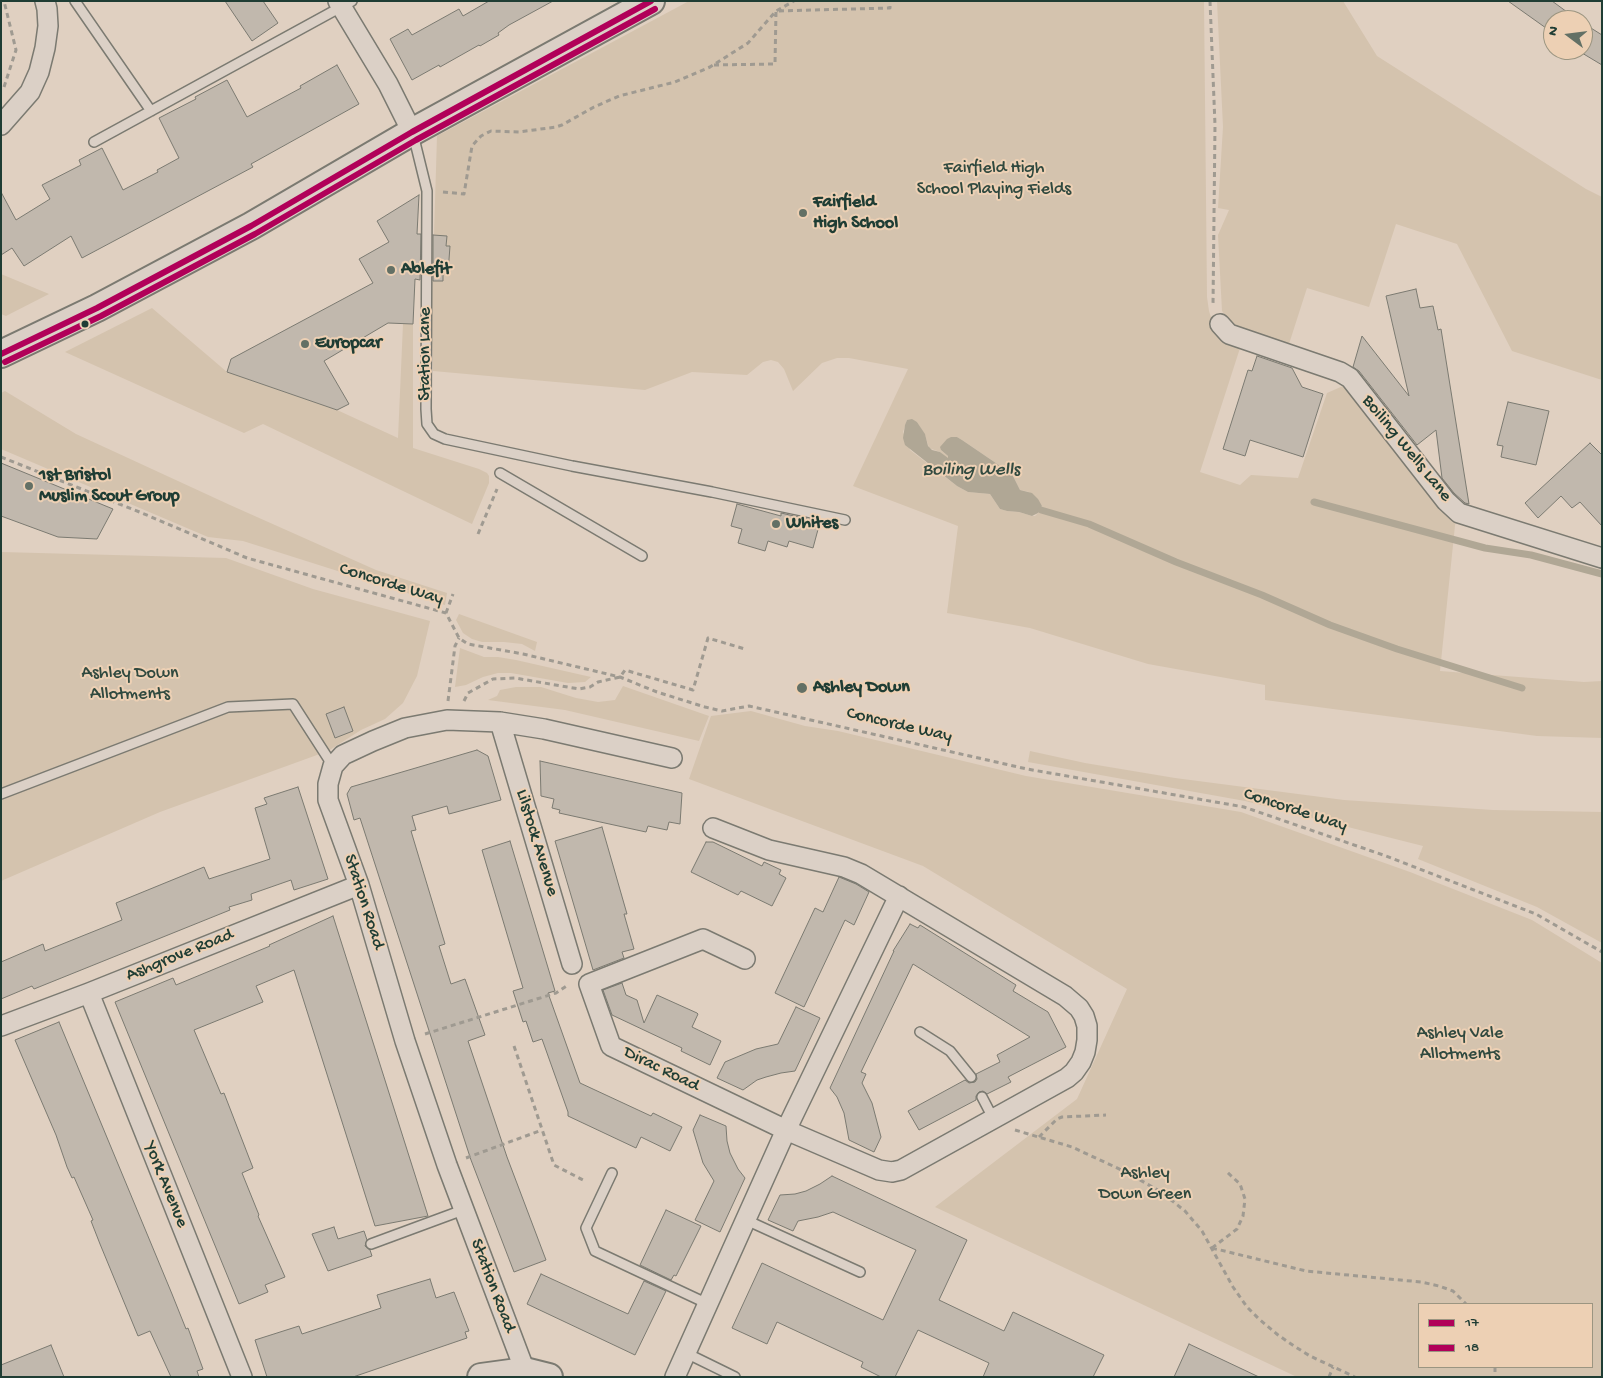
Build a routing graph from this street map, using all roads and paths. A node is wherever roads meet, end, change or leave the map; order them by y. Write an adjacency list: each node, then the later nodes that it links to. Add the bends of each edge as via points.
1 (4, 1): 11 (path, via 16,50)
2 (45, 1): 13 (street, via 48,26 38,72 30,92)
3 (75, 1): 12 (lane)
4 (651, 1): 14 (main road)
5 (794, 1): 9 (path)
6 (890, 1): 9 (path, via 890,8)
7 (1210, 1): 17 (path, via 1215,125 1213,310)
8 (344, 3): 12 (lane); 14 (street)
9 (776, 11): 10 (path, via 748,42); 10 (path, via 775,64)
10 (714, 65): 16 (path, via 675,82 618,96 556,127 519,132 491,131 472,146 464,194)
11 (1, 95)
12 (152, 110): 15 (lane)
13 (1, 125)
14 (412, 132): 16 (lane, Station Lane); 18 (main road, via 251,226 98,308)
15 (94, 142)
16 (427, 191): 21 (lane, Station Lane, via 427,424 434,434 572,466)
17 (1220, 324): 24 (street, Boiling Wells Lane, via 1229,334 1350,378 1446,501 1460,513)
18 (1, 354)
19 (1, 457): 26 (path, Concorde Way, via 247,558)
20 (500, 473): 22 (path, via 499,484); 23 (lane)
21 (845, 520)
22 (478, 534)
23 (642, 556)
24 (1602, 558)
25 (453, 594): 26 (path)
26 (446, 613): 27 (path, Concorde Way)
27 (459, 638): 29 (path, Concorde Way, via 476,646); 30 (path)
28 (745, 649): 29 (path, via 708,638 693,690 625,670)
29 (620, 677): 31 (path, via 579,689 515,678 493,679 468,693); 39 (path, Concorde Way, via 657,692 722,711 750,706 1027,769 1244,807 1386,856 1536,914)
30 (450, 683)
31 (455, 720): 32 (street); 34 (street, via 405,728 343,755)
32 (500, 722): 33 (street); 41 (street, Lilstock Avenue)
33 (672, 758)
34 (333, 766): 35 (lane, via 293,704 228,708); 37 (street, Station Road, via 328,800)
35 (1, 794)
36 (713, 828): 38 (street, Dirac Road, via 769,850 844,867)
37 (359, 885): 43 (street, Ashgrove Road); 46 (street, Station Road)
38 (899, 896): 51 (street, Dirac Road, via 1065,996 1084,1016 1088,1040 1074,1072); 53 (street)
39 (1602, 952)
40 (745, 959): 53 (street, Dirac Road, via 703,939 589,984 611,1046)
41 (572, 964)
42 (571, 983): 46 (path, via 556,993)
43 (89, 993): 44 (street, Ashgrove Road); 69 (street, York Avenue)
44 (1, 1026)
45 (920, 1032): 48 (lane, via 950,1051)
46 (405, 1041): 55 (street, Station Road)
47 (514, 1046): 52 (path)
48 (971, 1077)
49 (982, 1097): 51 (lane)
50 (1106, 1115): 54 (path, via 1062,1117)
51 (994, 1120): 53 (street, Dirac Road, via 902,1170 892,1172 871,1167); 54 (path)
52 (542, 1130): 55 (path); 58 (path, via 554,1165)
53 (786, 1130): 60 (street)
54 (1039, 1137): 62 (path, via 1079,1150 1149,1184 1185,1211)
55 (447, 1165): 59 (street, Station Road)
56 (1228, 1172): 62 (path, via 1240,1184 1245,1199 1244,1216 1237,1229)
57 (612, 1173): 65 (lane, via 586,1228 595,1251)
58 (583, 1180)
59 (463, 1210): 61 (lane); 68 (street, Station Road)
60 (746, 1220): 63 (lane); 65 (street)
61 (371, 1244)
62 (1212, 1248): 64 (path, via 1306,1271 1421,1282 1453,1291); 67 (path, via 1233,1287 1259,1319 1278,1336)
63 (860, 1272)
64 (1465, 1303)
65 (708, 1304): 66 (street)
66 (686, 1353): 71 (street); 72 (lane)
67 (1334, 1367): 73 (path); 74 (path)
68 (537, 1374): 70 (main road)
69 (242, 1377)
70 (481, 1377)
71 (674, 1377)
72 (735, 1377)
73 (1329, 1377)
74 (1354, 1377)

